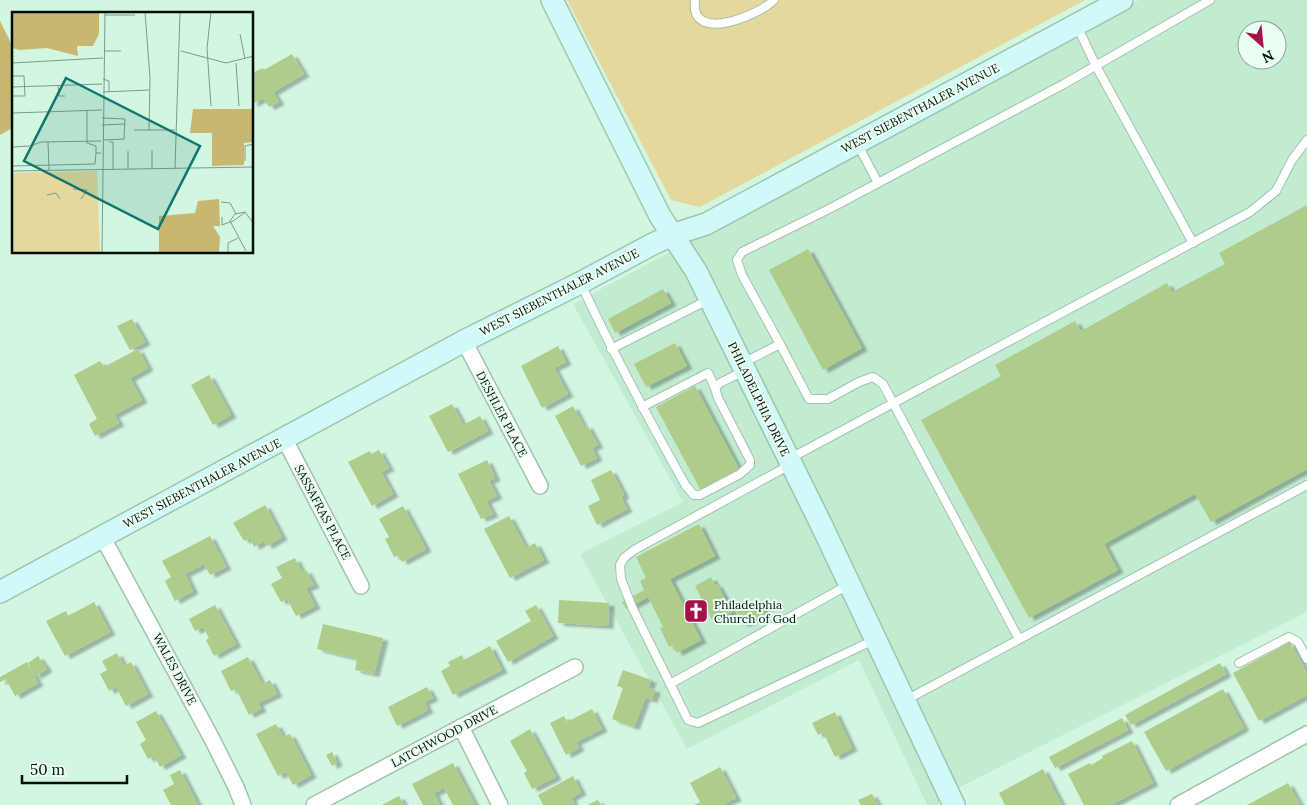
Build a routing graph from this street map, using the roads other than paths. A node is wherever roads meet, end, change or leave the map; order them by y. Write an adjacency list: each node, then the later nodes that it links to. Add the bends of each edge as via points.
1 (552, 0): 11 (main road, PHILADELPHIA DRIVE)
2 (695, 0): 3 (lane, via 699,20 716,23 747,17)
3 (774, 0)
4 (1122, 0): 6 (main road, WEST SIEBENTHALER AVENUE)
5 (1210, 0): 7 (lane)
6 (1076, 24): 7 (lane); 9 (main road, WEST SIEBENTHALER AVENUE)
7 (1096, 66): 10 (lane); 12 (lane)
8 (1307, 140): 12 (lane, via 1276,191 1250,212)
9 (856, 142): 10 (lane); 11 (main road, WEST SIEBENTHALER AVENUE, via 706,224)
10 (878, 183): 16 (lane, via 739,256 737,260 742,275)
11 (672, 235): 13 (main road, WEST SIEBENTHALER AVENUE); 14 (main road, PHILADELPHIA DRIVE)
12 (1192, 243): 20 (lane)
13 (580, 283): 15 (main road, WEST SIEBENTHALER AVENUE); 17 (lane)
14 (710, 299): 17 (lane); 18 (main road, PHILADELPHIA DRIVE)
15 (464, 341): 22 (main road, WEST SIEBENTHALER AVENUE); 25 (street, DESHLER PLACE)
16 (780, 344): 18 (lane); 20 (lane, via 809,399 828,399 873,378 883,384)
17 (611, 349): 21 (lane)
18 (744, 367): 19 (lane); 23 (main road, PHILADELPHIA DRIVE)
19 (715, 388): 21 (lane, via 708,373); 21 (lane, via 750,465 740,474 700,495 694,496 690,492)
20 (894, 403): 23 (lane); 31 (lane)
21 (642, 407)
22 (284, 438): 26 (main road, WEST SIEBENTHALER AVENUE); 28 (street, SASSAFRAS PLACE)
23 (790, 462): 27 (main road, PHILADELPHIA DRIVE); 35 (lane, via 634,550 620,565 621,579 632,607)
24 (1307, 485): 31 (lane)
25 (540, 486)
26 (102, 536): 29 (main road, WEST SIEBENTHALER AVENUE); 39 (street, WALES DRIVE, via 212,739)
27 (850, 584): 30 (main road, PHILADELPHIA DRIVE); 35 (lane)
28 (361, 586)
29 (0, 592)
30 (876, 639): 35 (lane, via 698,723 688,720); 36 (main road, PHILADELPHIA DRIVE)
31 (1018, 639): 36 (lane)
32 (1307, 658): 33 (lane, via 1298,642 1289,637)
33 (1239, 663)
34 (575, 667): 37 (street, LATCHWOOD DRIVE)
35 (670, 684)
36 (905, 700): 42 (main road, PHILADELPHIA DRIVE)
37 (461, 727): 40 (street, LATCHWOOD DRIVE); 41 (street)
38 (1307, 734): 43 (street)
39 (243, 805)
40 (314, 805)
41 (500, 805)
42 (954, 805)
43 (1178, 805)

